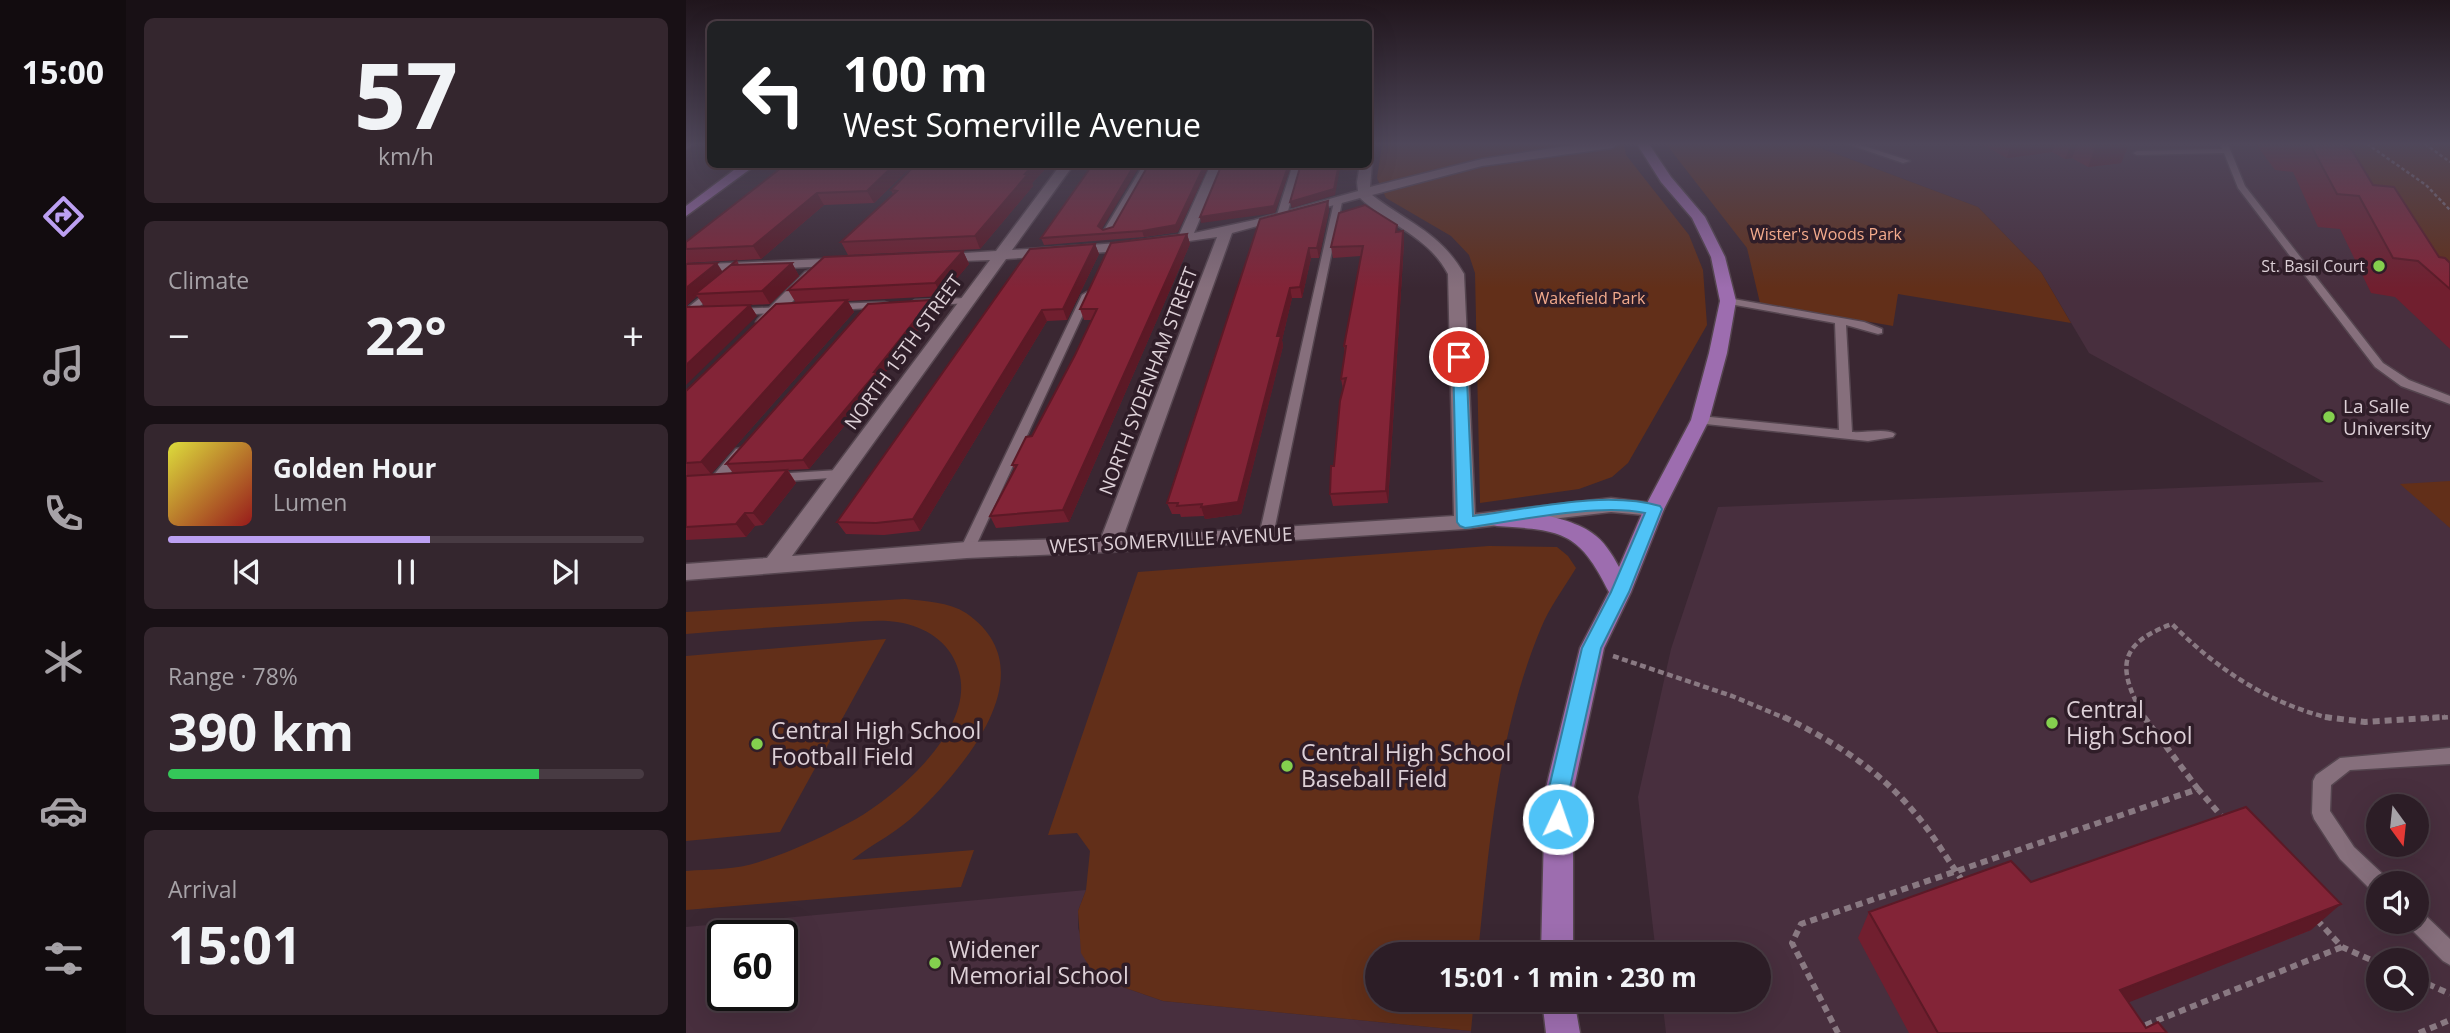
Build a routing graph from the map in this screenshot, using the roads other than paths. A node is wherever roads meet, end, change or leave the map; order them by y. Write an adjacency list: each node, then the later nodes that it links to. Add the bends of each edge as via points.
1 (713, 192): 11 (main road)
2 (1047, 192): 16 (street, NORTH 15TH STREET)
3 (1131, 192): 14 (lane)
4 (1205, 192): 15 (street, NORTH SYDENHAM STREET)
5 (1289, 192): 12 (lane)
6 (1372, 192): 9 (street)
7 (1677, 192): 24 (main road, via 1698,217 1718,257)
8 (2246, 192): 37 (lane, via 2379,365 2404,383)
9 (1365, 194): 10 (street); 47 (street, via 1434,242 1456,274)
10 (1338, 202): 12 (street); 48 (lane)
11 (686, 212)
12 (1281, 218): 13 (street)
13 (1226, 231): 15 (street); 49 (street, NORTH SYDENHAM STREET)
14 (1108, 232)
15 (1185, 238): 16 (street, via 1106,254)
16 (1000, 255): 18 (street); 23 (street, NORTH 15TH STREET)
17 (830, 257): 19 (street); 20 (street); 29 (street)
18 (919, 259)
19 (865, 261)
20 (741, 266): 21 (street); 32 (lane)
21 (686, 269)
22 (1092, 286): 50 (lane)
23 (966, 301): 26 (lane); 42 (street, NORTH 15TH STREET)
24 (1728, 301): 34 (lane); 38 (main road)
25 (895, 304): 27 (lane)
26 (908, 304)
27 (868, 306): 28 (lane); 33 (lane)
28 (829, 307)
29 (783, 310): 30 (lane); 35 (street)
30 (725, 312)
31 (712, 313): 32 (lane)
32 (686, 314)
33 (859, 316)
34 (1840, 321): 36 (lane); 40 (lane)
35 (756, 330)
36 (1878, 331)
37 (2450, 400)
38 (1700, 420): 40 (lane); 45 (main road)
39 (1889, 434): 40 (lane)
40 (1846, 435)
41 (751, 440): 44 (lane, via 711,482)
42 (839, 474): 43 (lane); 51 (street, NORTH 15TH STREET)
43 (765, 478)
44 (740, 480)
45 (1654, 509): 46 (street, WEST SOMERVILLE AVENUE, via 1594,506); 53 (main road)
46 (1497, 519): 47 (street, WEST SOMERVILLE AVENUE); 53 (main road, via 1529,521 1579,535 1592,544)
47 (1465, 522): 48 (street, WEST SOMERVILLE AVENUE)
48 (1266, 536): 49 (street, WEST SOMERVILLE AVENUE)
49 (1109, 545): 50 (street, WEST SOMERVILLE AVENUE)
50 (967, 550): 51 (street, WEST SOMERVILLE AVENUE)
51 (773, 566): 52 (street, WEST SOMERVILLE AVENUE)
52 (686, 572)
53 (1620, 592): 57 (main road, via 1592,648 1559,792)
54 (2450, 756): 55 (lane, via 2346,763 2322,781 2321,813 2347,853)
55 (2366, 871)
56 (2429, 933): 58 (lane)
57 (1556, 942)
58 (2450, 954)
59 (1560, 1012): 60 (main road)
60 (1563, 1033)

